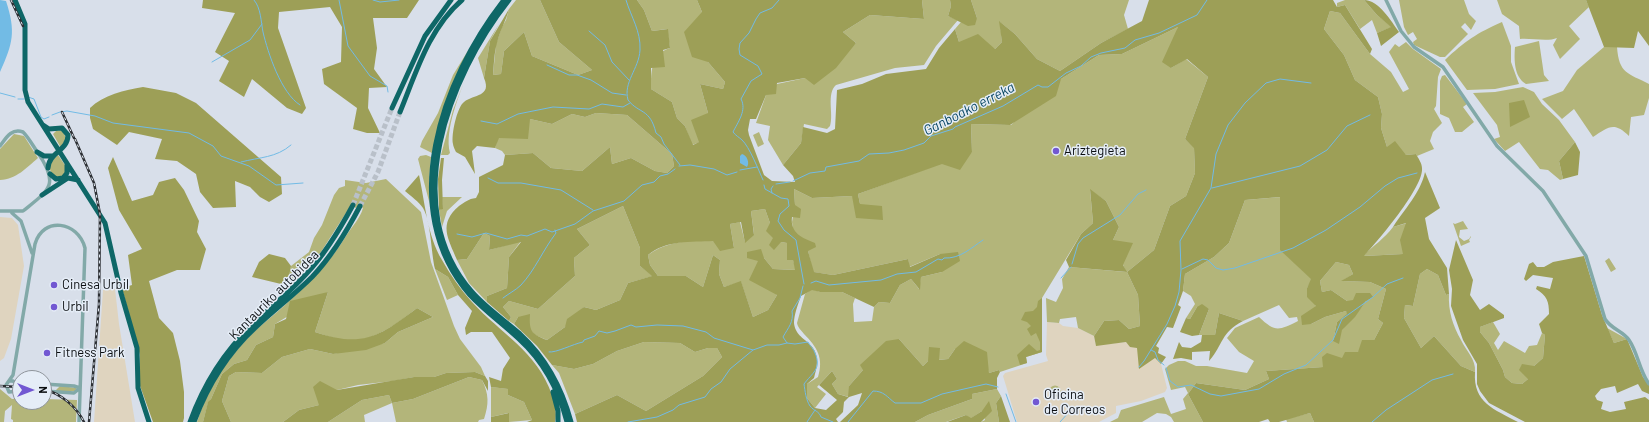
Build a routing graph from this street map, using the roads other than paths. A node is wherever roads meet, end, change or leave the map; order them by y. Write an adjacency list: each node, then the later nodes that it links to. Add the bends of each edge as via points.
1 (15, 0): 9 (highway, via 25,24 26,96)
2 (451, 0): 7 (highway, via 425,36)
3 (462, 0): 8 (highway, via 432,38)
4 (504, 0): 29 (highway, via 475,43 457,78 445,110 431,173 433,213 444,253 463,286 526,346)
5 (509, 0): 43 (highway, via 480,42 453,99 437,162 436,213 444,244 456,268 472,292 541,358 558,385)
6 (1386, 0): 31 (street, via 1394,18 1414,47 1439,63 1448,73 1497,146 1543,191 1586,256 1605,319 1610,327 1628,339)
7 (392, 108)
8 (400, 112)
9 (41, 124): 10 (highway, via 47,128); 11 (highway)
10 (55, 128): 11 (highway, via 51,135); 14 (highway, via 65,129 68,139 64,147)
11 (53, 142): 15 (highway)
12 (0, 146): 13 (street, via 9,134 19,131 26,135)
13 (37, 152): 14 (highway, via 44,156); 16 (street)
14 (52, 156): 16 (highway)
15 (65, 161): 17 (highway, via 68,172 65,177 57,179); 18 (highway)
16 (48, 168): 17 (street)
17 (50, 174): 19 (street, via 49,186)
18 (78, 180): 19 (highway, via 68,178); 38 (highway, via 108,229 121,293 136,345 137,385)
19 (42, 194): 23 (street)
20 (353, 205): 39 (highway, Kantauriko autobidea, via 335,237 308,273 251,326 227,353 204,390)
21 (360, 206): 40 (highway, Kantauriko autobidea, via 340,242 317,270 255,328 230,356 210,386)
22 (0, 211): 24 (street)
23 (23, 211): 24 (street); 25 (street)
24 (11, 212): 25 (street)
25 (20, 221): 26 (street)
26 (27, 235): 27 (street, via 32,241); 28 (street)
27 (36, 240): 28 (street); 33 (street, via 41,232 48,228 64,225 76,231 84,243)
28 (32, 262): 30 (street)
29 (547, 374): 41 (highway, via 557,405); 42 (highway)
30 (10, 381): 34 (street, via 6,389)
31 (1649, 384)
32 (52, 385): 33 (street)
33 (80, 386): 36 (street); 37 (street)
34 (12, 392)
35 (52, 392): 36 (street)
36 (74, 393): 37 (street, via 78,397)
37 (78, 422)
38 (149, 422)
39 (190, 422)
40 (194, 422)
41 (558, 422)
42 (567, 422)
43 (571, 422)

